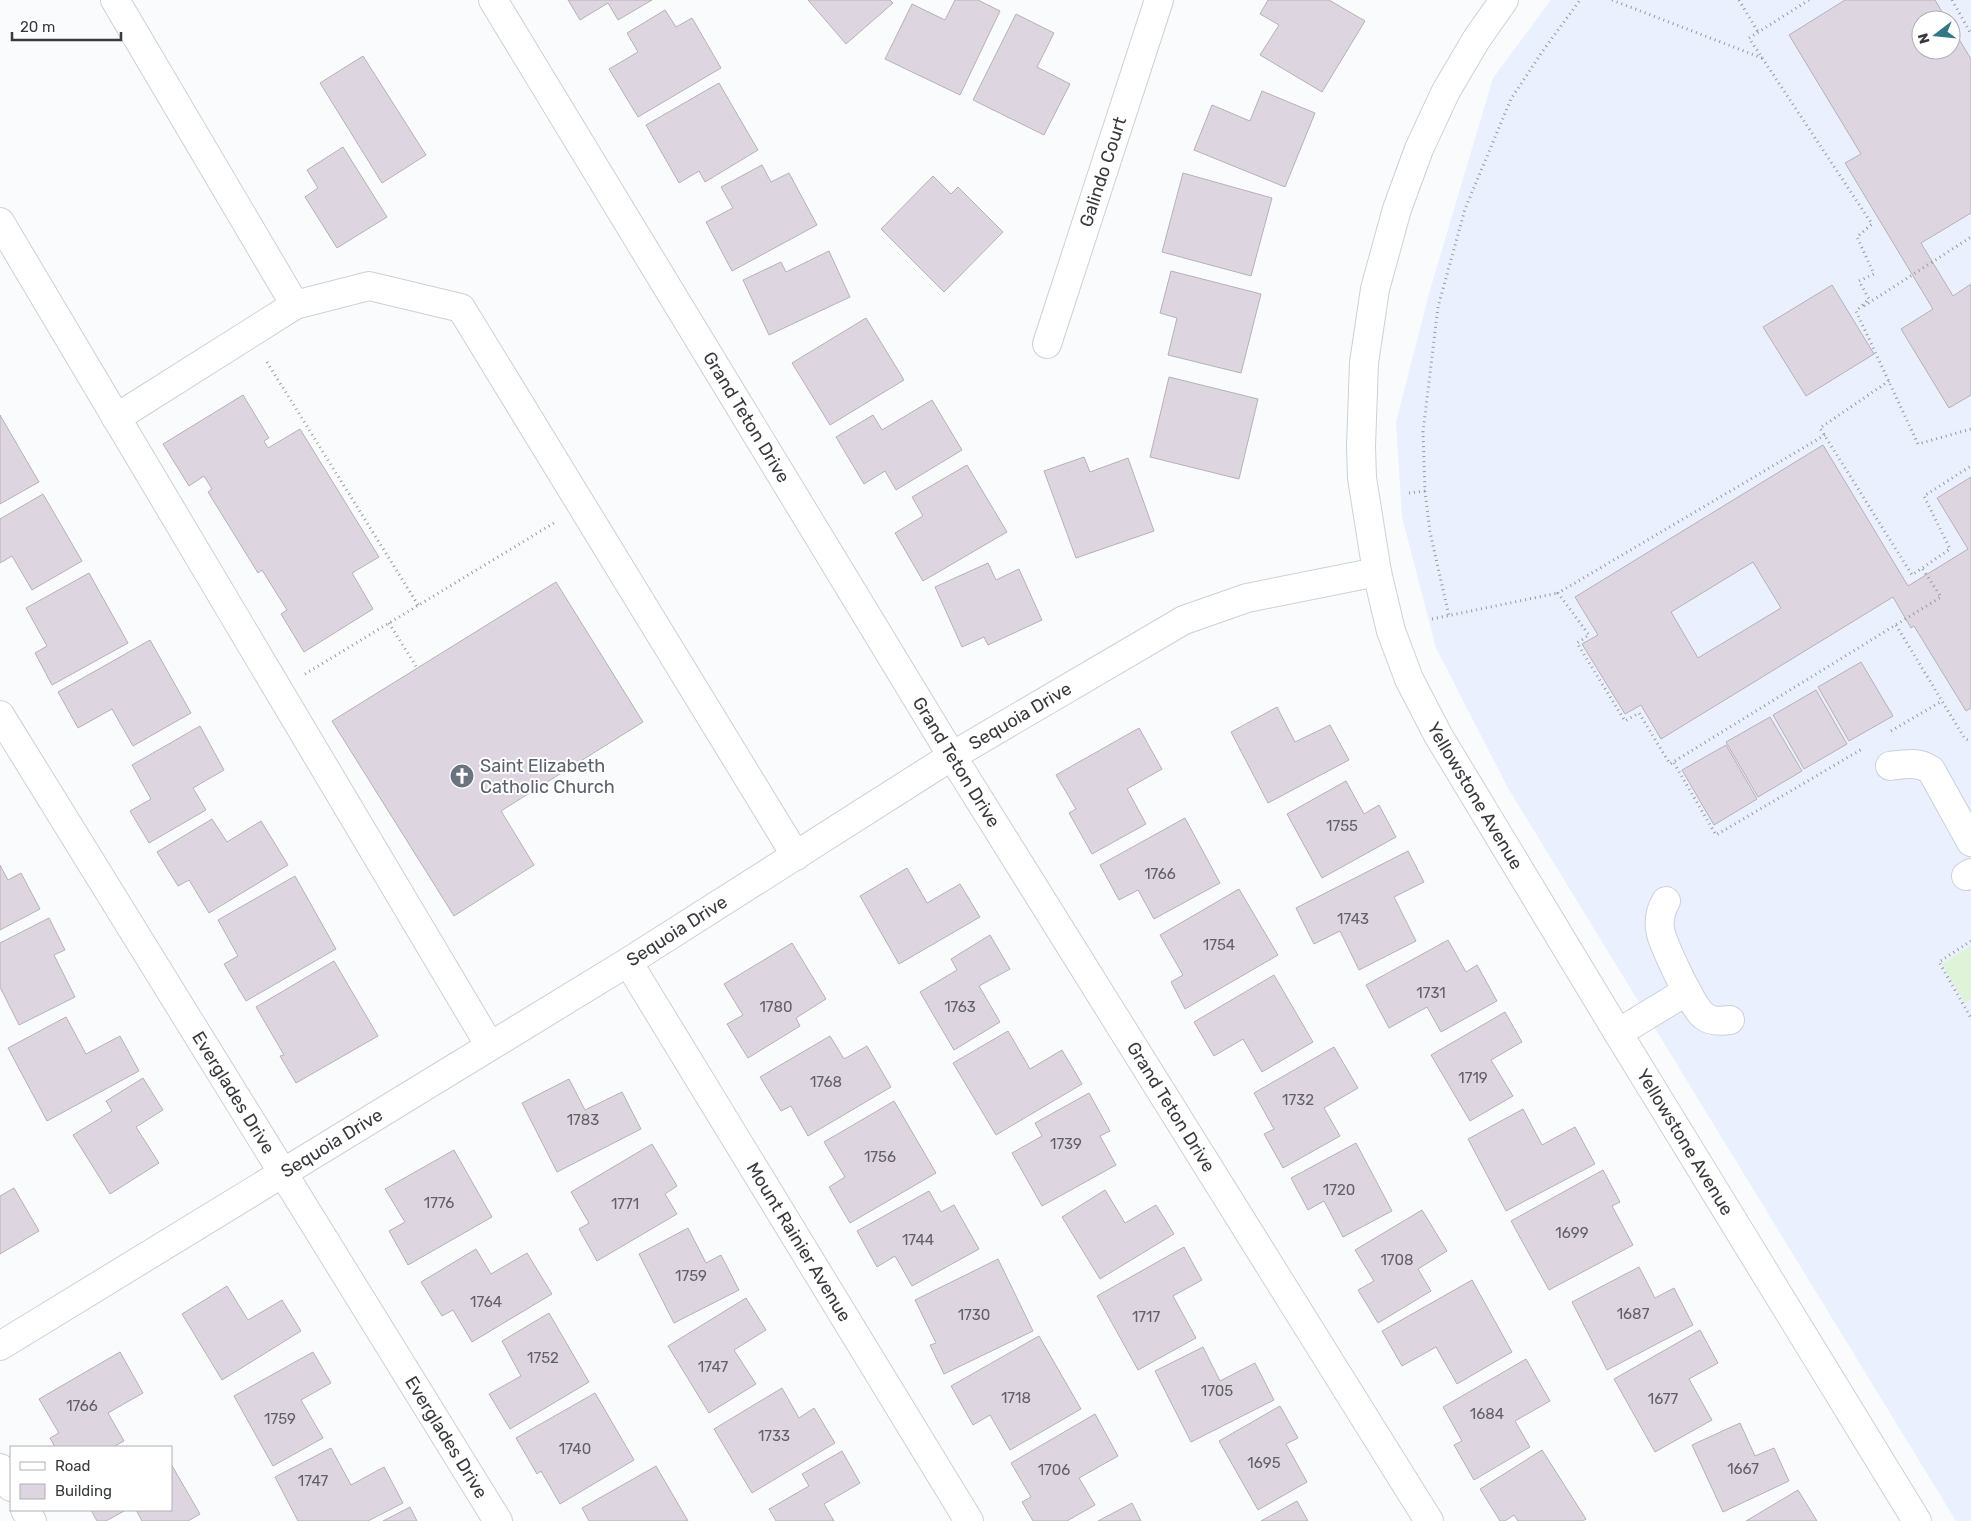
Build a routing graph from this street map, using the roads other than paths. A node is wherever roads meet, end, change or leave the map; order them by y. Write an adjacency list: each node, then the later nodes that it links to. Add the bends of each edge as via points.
1 (115, 0): 6 (street)
2 (493, 0): 11 (street, Grand Teton Drive)
3 (1159, 0): 7 (street, Galindo Court)
4 (1504, 0): 9 (street, Yellowstone Avenue, via 1446,91 1419,149 1396,209 1375,289 1364,363 1361,446 1362,478)
5 (0, 222): 8 (street)
6 (295, 305): 8 (street); 14 (street, via 369,286 461,308)
7 (1047, 344)
8 (116, 418): 20 (street)
9 (1377, 572): 11 (street, Sequoia Drive, via 1247,598 1184,620); 19 (street, Yellowstone Avenue, via 1391,631 1408,679)
10 (0, 715): 21 (street, Everglades Drive)
11 (952, 756): 14 (street, Sequoia Drive); 27 (street, Grand Teton Drive)
12 (1890, 766): 13 (street, via 1922,764 1931,770)
13 (1971, 842)
14 (796, 856): 16 (street, Sequoia Drive)
15 (1666, 901): 17 (street, via 1660,911 1661,934)
16 (628, 962): 20 (street, Sequoia Drive); 26 (street, Mount Rainier Avenue)
17 (1687, 990): 18 (street, via 1702,1016); 19 (street)
18 (1730, 1020)
19 (1618, 1033): 28 (street, Yellowstone Avenue)
20 (490, 1046): 21 (street, Sequoia Drive)
21 (282, 1173): 22 (street, Sequoia Drive); 25 (street, Everglades Drive)
22 (0, 1346)
23 (0, 1468): 24 (street)
24 (10, 1485)
25 (498, 1521)
26 (968, 1521)
27 (1429, 1521)
28 (1917, 1521)

